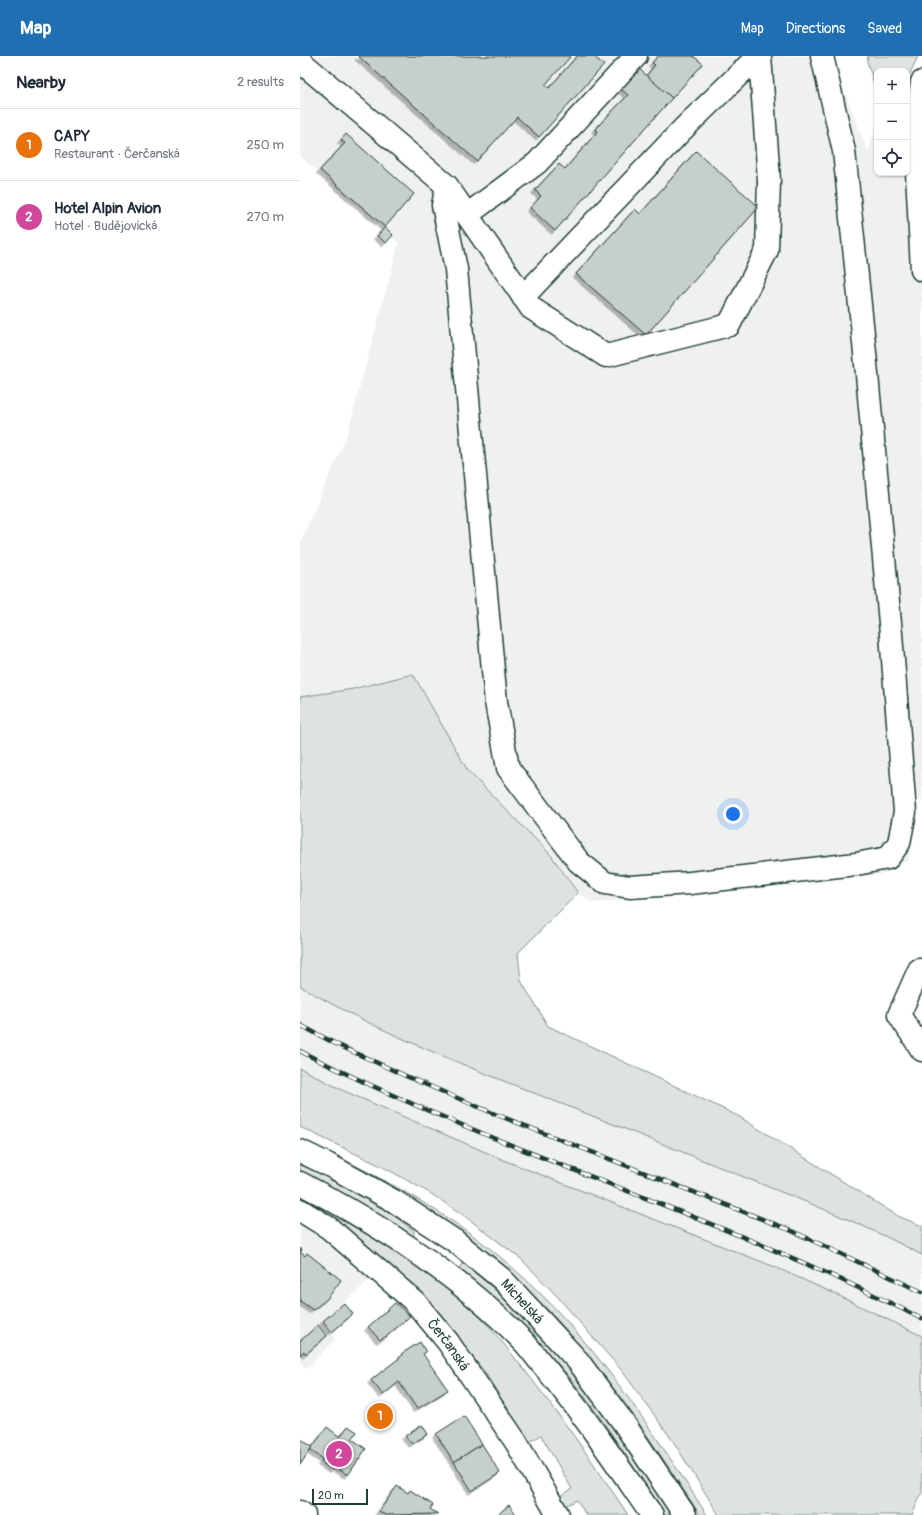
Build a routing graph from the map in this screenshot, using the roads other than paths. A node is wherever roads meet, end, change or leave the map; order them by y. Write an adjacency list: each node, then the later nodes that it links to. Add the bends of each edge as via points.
1 (636, 56): 7 (main road, via 538,163)
2 (759, 56): 9 (main road, via 683,129); 9 (main road, via 769,180 767,250 729,325 606,356 531,308)
3 (822, 56): 6 (main road, via 844,151 891,642 904,812 899,843 888,858 690,883 630,888 605,883 579,862 508,768 496,702 456,269 443,205)
4 (300, 61): 6 (main road)
5 (922, 82): 8 (main road, via 917,107 917,172)
6 (447, 186): 7 (main road)
7 (467, 215): 9 (main road)
8 (922, 270)
9 (523, 297)
10 (922, 970): 11 (main road, via 918,970 899,1015)
11 (922, 1050)
12 (300, 1151): 19 (main road, Michelská, via 394,1201 454,1241 502,1280 578,1361 623,1422)
13 (300, 1183): 18 (main road, Michelská, via 406,1245 481,1302 524,1343 570,1398)
14 (300, 1210): 17 (main road, Čerčanská, via 329,1228 415,1302 448,1342 507,1430)
15 (300, 1512): 16 (main road)
16 (304, 1515)
17 (558, 1515)
18 (652, 1515)
19 (685, 1515)

